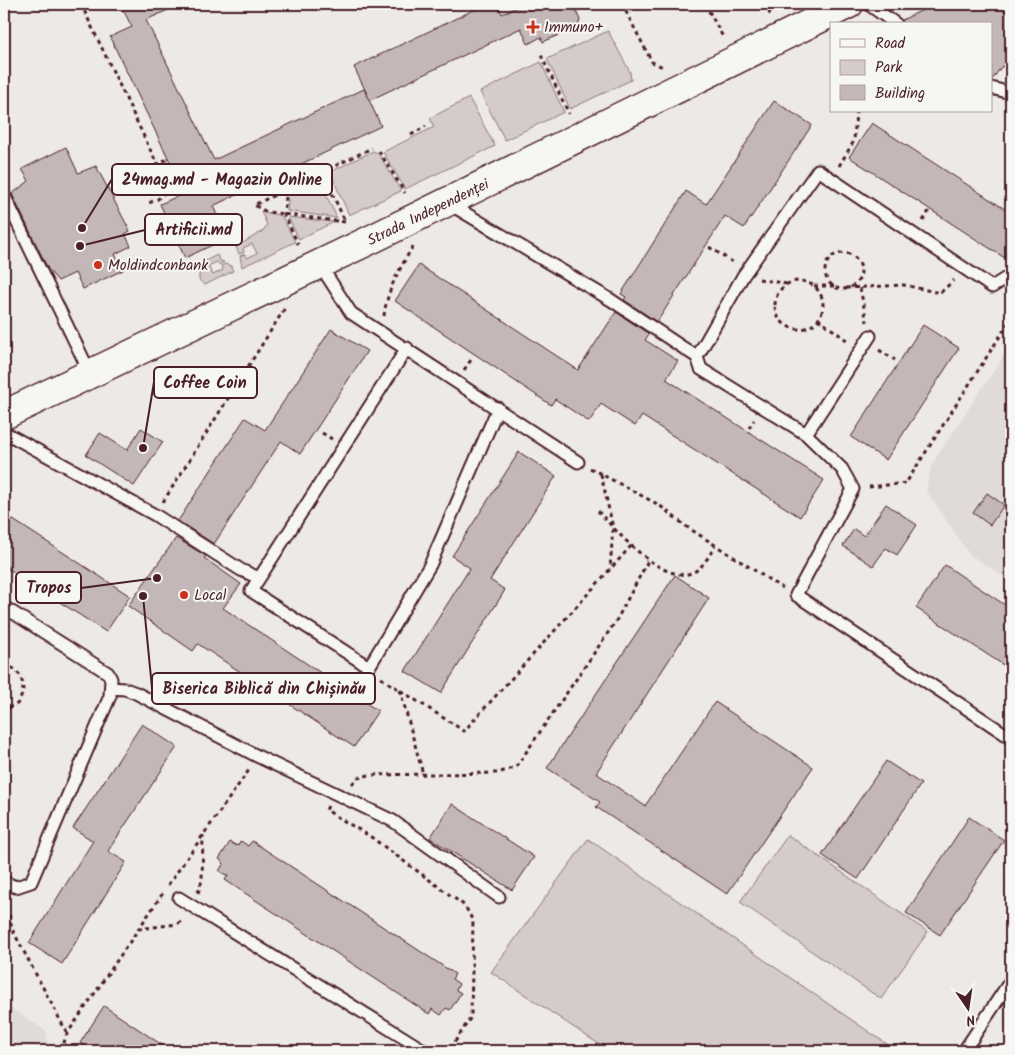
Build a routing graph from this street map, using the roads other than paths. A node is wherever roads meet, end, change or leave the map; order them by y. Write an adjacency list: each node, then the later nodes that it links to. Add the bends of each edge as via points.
1 (849, 4): 7 (main road, Strada Independenței)
2 (868, 4): 3 (lane)
3 (893, 22)
4 (992, 88): 5 (lane)
5 (1011, 92)
6 (4, 195): 13 (lane)
7 (447, 202): 8 (main road, Strada Independenței); 12 (lane, via 611,300)
8 (320, 265): 11 (lane, via 351,313); 13 (main road, Strada Independenței)
9 (1011, 275): 12 (lane, via 992,287 818,170 745,273)
10 (870, 336): 17 (lane)
11 (407, 348): 14 (lane); 19 (lane)
12 (697, 357): 17 (lane, via 701,369)
13 (90, 374): 15 (main road, Strada Independenței)
14 (498, 408): 18 (lane); 19 (lane, via 430,565 369,667 251,591)
15 (4, 415)
16 (4, 432): 19 (lane, via 155,515)
17 (806, 434): 22 (lane, via 842,469 853,489 796,595)
18 (578, 462)
19 (259, 578)
20 (4, 607): 21 (lane, via 108,673)
21 (111, 688): 23 (lane, via 31,882 26,886); 24 (lane, via 136,692 259,757 393,821)
22 (1011, 738)
23 (9, 884)
24 (499, 897)
25 (179, 898): 27 (lane)
26 (1011, 980): 28 (lane)
27 (425, 1051)
28 (964, 1051)

